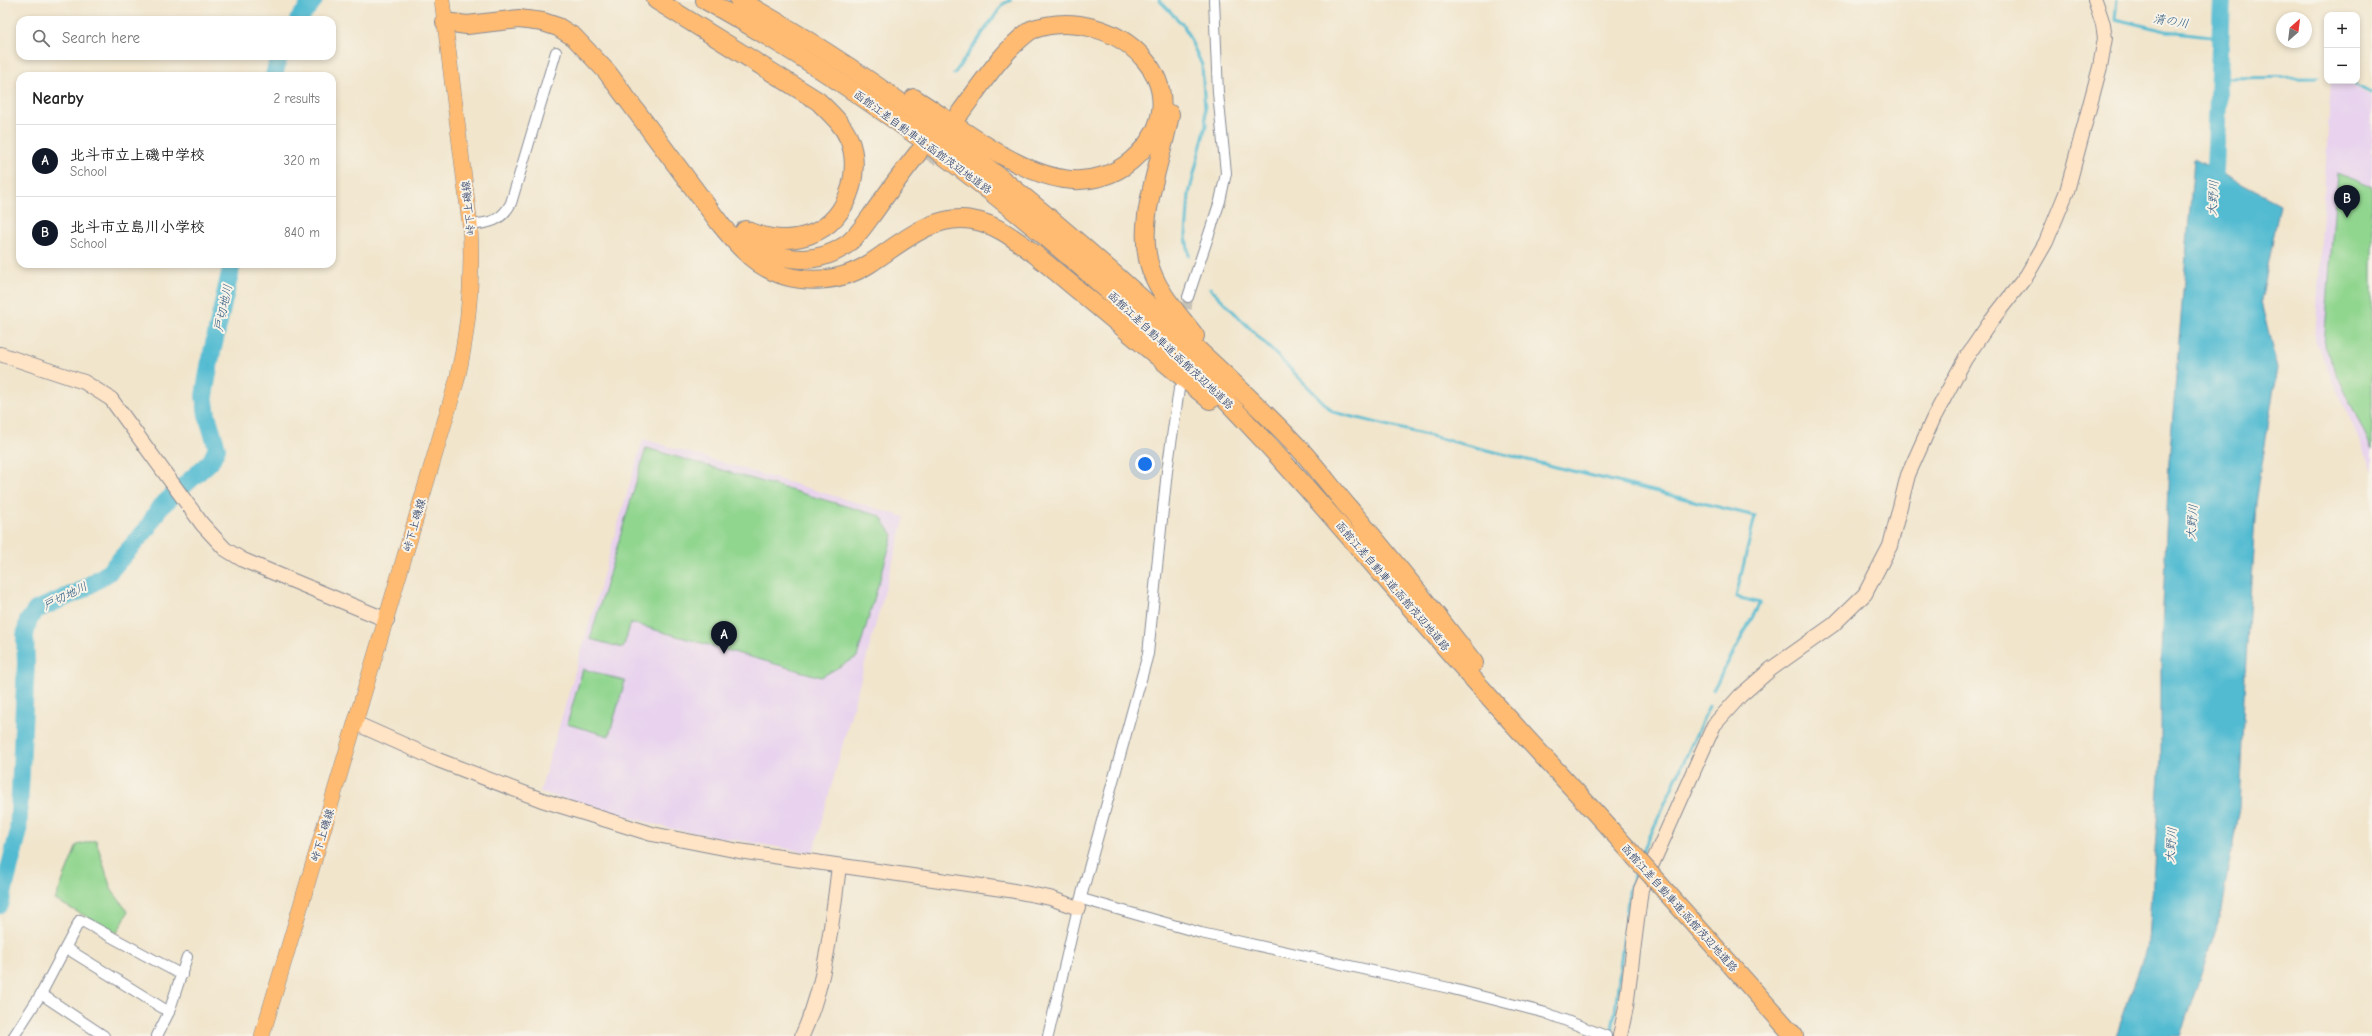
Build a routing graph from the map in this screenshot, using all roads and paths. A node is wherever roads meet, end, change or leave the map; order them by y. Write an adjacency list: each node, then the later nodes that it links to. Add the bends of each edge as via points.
1 (442, 0): 8 (main road, 峠下上磯線)
2 (656, 0): 12 (highway, via 818,101 839,121 849,139 854,160 854,177 849,194 833,221 803,237 784,240 762,237)
3 (705, 0): 18 (highway, 函館江差自動車道;函館茂辺地道路, via 810,62 870,102 963,169 1055,243 1207,381)
4 (1214, 0): 14 (street, via 1218,93 1226,173 1220,200)
5 (2095, 0): 36 (street, via 2103,24 2103,52 2067,191 2046,242 2027,275 1968,354 1934,417 1908,475 1890,546 1865,594 1833,625 1754,684 1728,707 1714,724 1641,888)
6 (742, 2): 7 (highway, via 890,83 1017,164 1064,179 1084,180 1105,176 1124,167 1141,152 1155,131 1162,102 1154,63 1142,42 1123,27 1098,16 1071,14 1032,30 955,110 989,58 1011,34 1034,16); 16 (highway, 函館江差自動車道;函館茂辺地道路, via 880,88 973,156 1066,230)
7 (1047, 10)
8 (445, 22): 11 (main road, 峠下上磯線); 12 (highway, via 466,14 508,9 535,10 560,16 574,24 612,62); 13 (highway, via 467,25 519,19 543,22 558,27 574,37 607,72 738,246)
9 (556, 52): 11 (street, via 511,203 502,217 492,222)
10 (1164, 59): 16 (highway, via 1170,78 1172,102 1146,220 1151,270 1164,295)
11 (470, 225): 19 (main road, 峠下上磯線, via 472,253 466,340 455,388)
12 (734, 225): 13 (highway, via 751,243 772,255 802,260 823,255 846,245 922,156 868,238 847,258 817,269 794,271)
13 (760, 264): 18 (highway, via 786,276 826,280 867,265 910,236 943,222 972,220 988,225 1009,234 1036,255 1198,389)
14 (1188, 297)
15 (0, 354): 19 (street, via 93,386 110,399 215,539 243,560)
16 (1220, 369): 21 (highway, 函館江差自動車道;函館茂辺地道路, via 1303,453 1402,571)
17 (1179, 389): 23 (street, via 1167,471 1148,654)
18 (1324, 505): 21 (highway, 函館江差自動車道;函館茂辺地道路, via 1484,691)
19 (387, 620): 20 (main road, 峠下上磯線)
20 (355, 723): 22 (street, via 438,760 542,800 652,834); 32 (main road, 峠下上磯線)
21 (1566, 780): 37 (highway, 函館江差自動車道;函館茂辺地道路, bridge)
22 (839, 866): 23 (street, via 1010,890); 33 (street, via 829,945)
23 (1080, 903): 34 (street); 35 (street, via 1201,933 1449,988 1546,1013)
24 (66, 948): 26 (street, via 80,920); 27 (street); 28 (street)
25 (188, 957): 26 (street)
26 (182, 975): 28 (street)
27 (40, 994): 29 (street); 30 (street)
28 (169, 1012): 31 (street)
29 (14, 1036)
30 (104, 1036)
31 (157, 1036)
32 (262, 1036)
33 (802, 1036)
34 (1048, 1036)
35 (1605, 1036)
36 (1620, 1036)
37 (1794, 1036)

